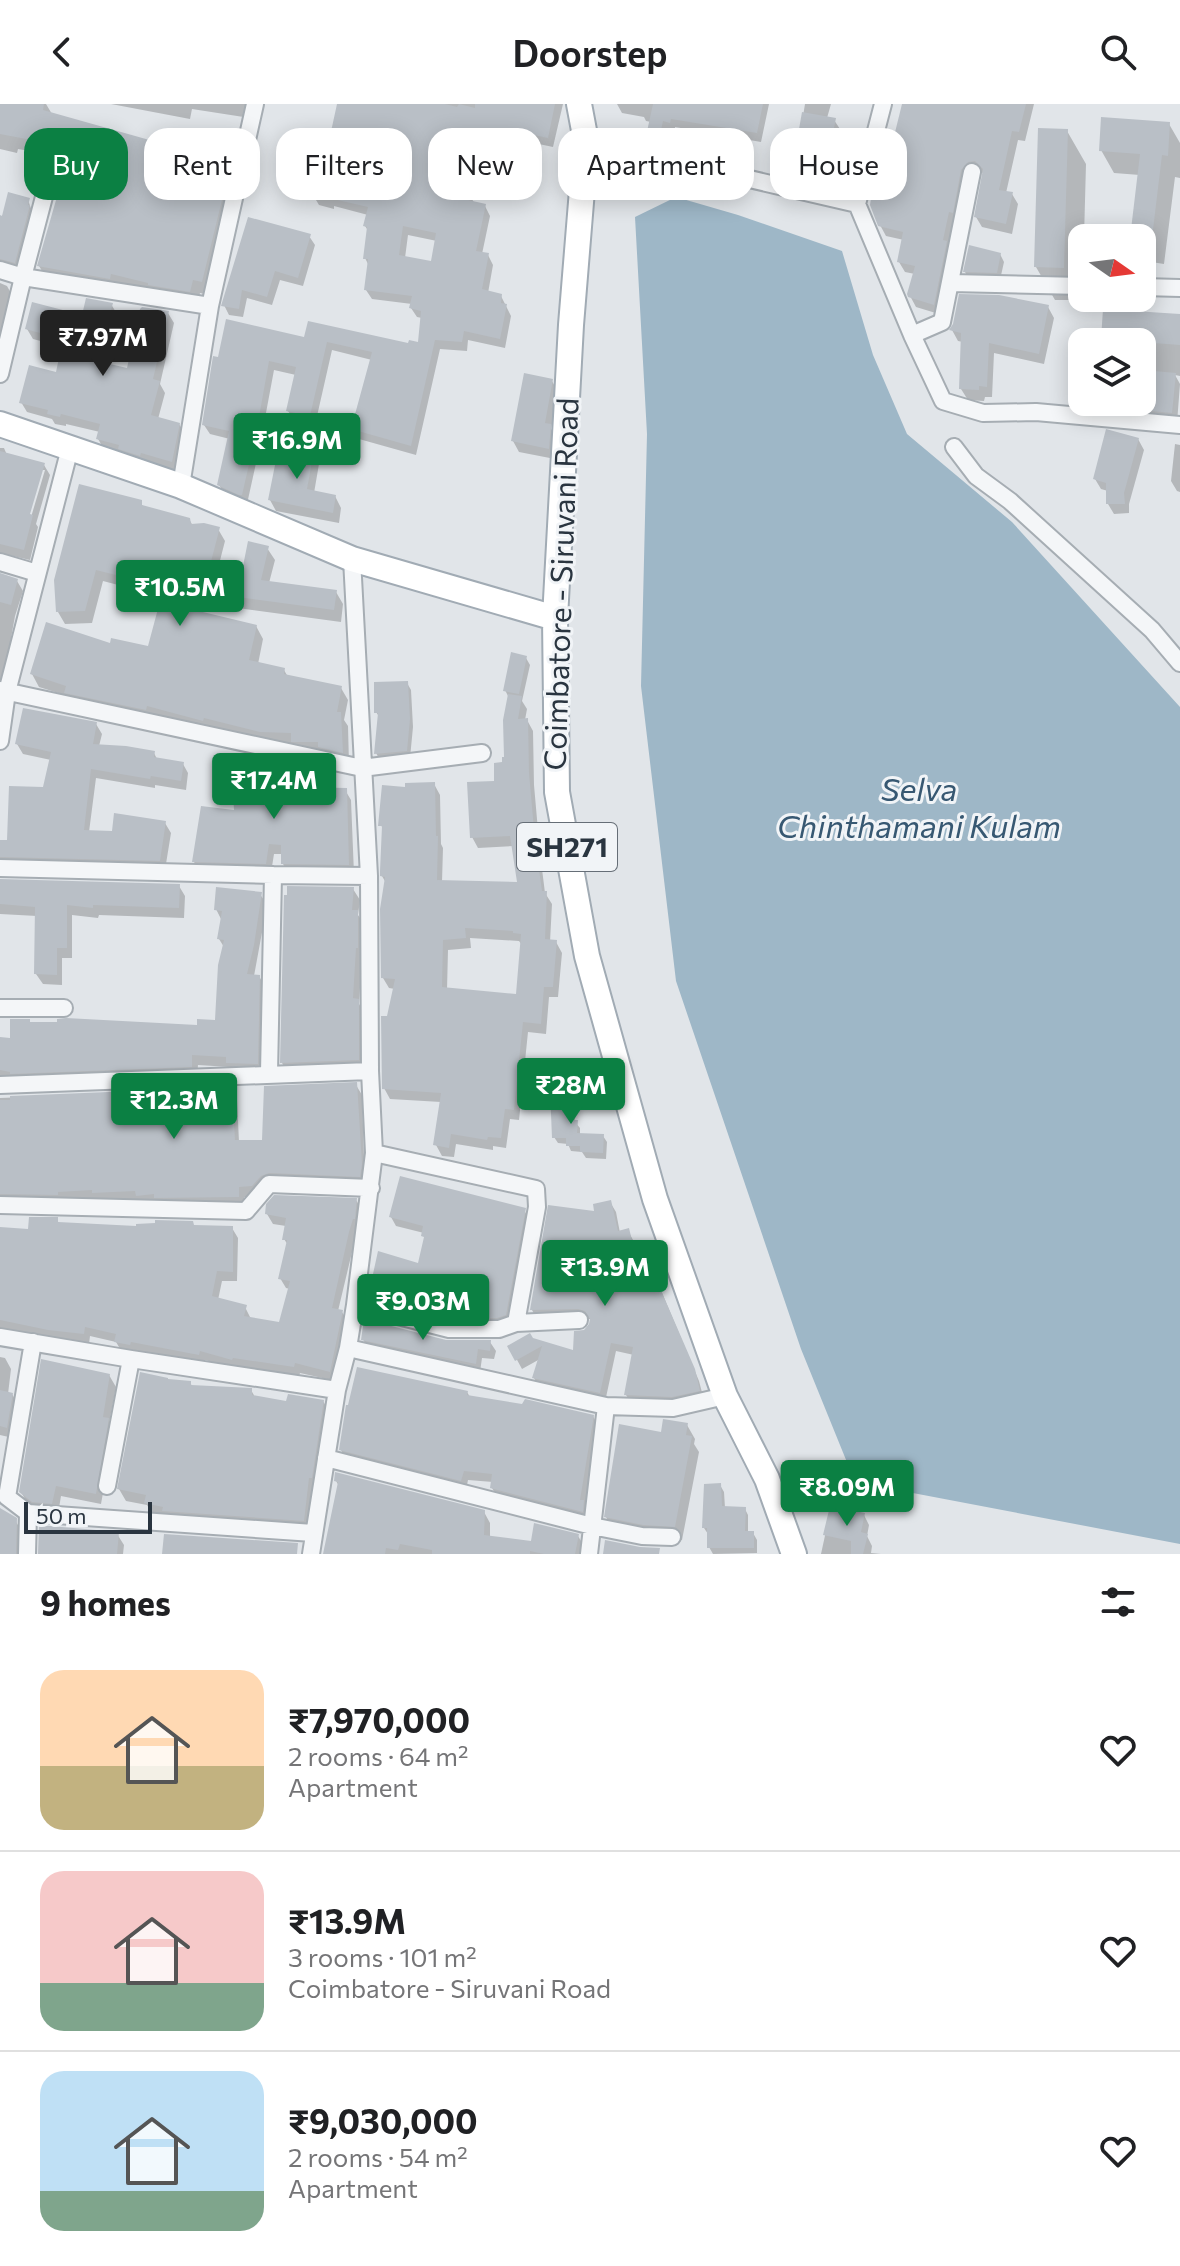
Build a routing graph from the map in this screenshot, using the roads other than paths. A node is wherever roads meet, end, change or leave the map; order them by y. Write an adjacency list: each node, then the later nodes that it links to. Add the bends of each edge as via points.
1 (255, 104): 16 (street)
2 (579, 104): 4 (main road, Coimbatore - Siruvani Road / SH271)
3 (883, 104): 9 (street)
4 (584, 128)
5 (972, 172): 12 (street)
6 (754, 180): 9 (street)
7 (43, 200): 11 (street)
8 (581, 200): 27 (main road, Coimbatore - Siruvani Road / SH271)
9 (857, 204): 17 (street)
10 (0, 270): 11 (street)
11 (23, 277): 16 (street); 18 (street)
12 (951, 283): 13 (street); 17 (street, via 942,322)
13 (1068, 286)
14 (1180, 286): 15 (street)
15 (1156, 287)
16 (210, 306): 23 (street)
17 (912, 335): 20 (street, via 943,401 983,413 1036,412)
18 (0, 374)
19 (0, 424): 22 (main road)
20 (1180, 425)
21 (954, 447): 28 (street, via 976,476 1141,620)
22 (70, 448): 23 (main road); 26 (street)
23 (181, 486): 24 (main road)
24 (352, 559): 27 (main road); 32 (street)
25 (0, 562): 26 (street)
26 (37, 573): 29 (street)
27 (555, 618): 52 (main road, Coimbatore - Siruvani Road / SH271, via 557,792 587,956 655,1199)
28 (1180, 663)
29 (3, 691): 30 (street); 32 (street)
30 (0, 741)
31 (482, 753): 32 (street)
32 (362, 768): 35 (street)
33 (0, 868): 34 (street)
34 (273, 875): 35 (street); 39 (street)
35 (369, 876): 38 (street)
36 (0, 1008): 37 (street)
37 (64, 1008)
38 (370, 1071): 39 (street); 41 (street)
39 (269, 1073): 40 (street)
40 (0, 1085)
41 (374, 1153): 42 (street); 46 (street, via 536,1189)
42 (371, 1188): 43 (street, via 269,1184 246,1211); 44 (street)
43 (0, 1205)
44 (355, 1305): 46 (street, via 449,1329 499,1329); 49 (street)
45 (579, 1320): 46 (street)
46 (516, 1323)
47 (0, 1337): 48 (street)
48 (33, 1342): 50 (street); 56 (street, via 7,1497)
49 (348, 1348): 51 (street); 53 (street)
50 (131, 1359): 51 (street); 55 (street)
51 (337, 1390): 54 (street)
52 (725, 1396): 53 (street, via 673,1408); 63 (main road, Coimbatore - Siruvani Road / SH271, via 767,1479)
53 (606, 1406): 57 (street)
54 (326, 1458): 57 (street); 58 (street)
55 (107, 1486)
56 (28, 1513): 58 (street); 60 (street)
57 (592, 1526): 59 (street); 62 (street)
58 (313, 1533): 61 (street)
59 (672, 1537)
60 (27, 1554)
61 (311, 1554)
62 (589, 1554)
63 (794, 1554)

